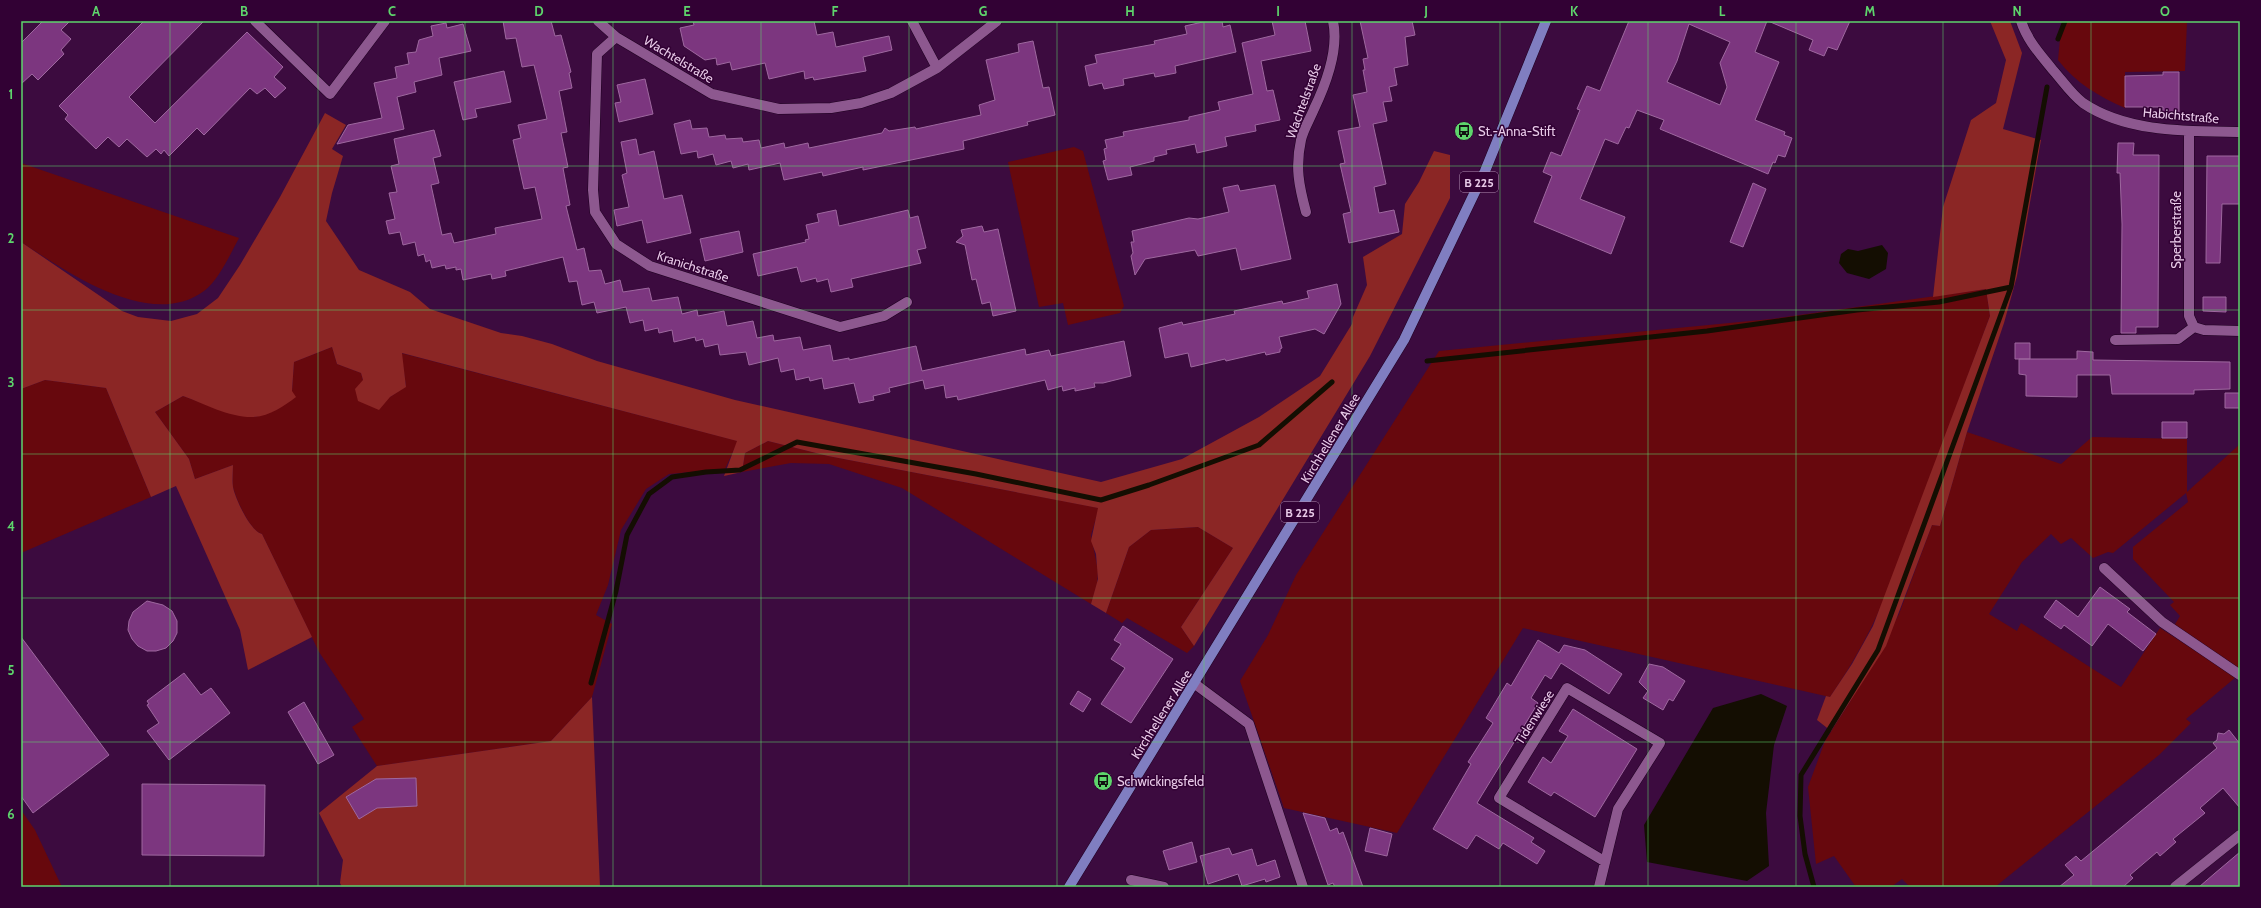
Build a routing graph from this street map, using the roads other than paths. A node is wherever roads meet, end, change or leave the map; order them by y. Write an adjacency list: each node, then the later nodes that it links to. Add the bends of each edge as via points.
1 (255, 21): 2 (street, via 330,94)
2 (385, 21)
3 (598, 21): 9 (street, Wachtelstraße)
4 (912, 21): 10 (street)
5 (997, 21): 10 (street, Wachtelstraße)
6 (1332, 21): 13 (street, Wachtelstraße, via 1335,32 1332,58 1321,96 1301,139 1297,163 1297,176)
7 (1546, 21): 20 (main road, Kirchhellener Allee / B 225, via 1485,171 1404,340)
8 (2021, 21): 11 (street, Habichtstraße, via 2024,32 2038,52 2083,103 2140,126)
9 (616, 37): 10 (street, Wachtelstraße, via 712,94 779,109 831,108 860,103 892,93); 14 (street, Kranichstraße, via 598,54 593,190 595,212 616,244 650,266 840,328 884,316)
10 (937, 68)
11 (2189, 132): 12 (street, Habichtstraße); 15 (street, Sperberstraße, via 2188,309)
12 (2240, 132)
13 (1306, 212)
14 (907, 302)
15 (2194, 327): 16 (street, via 2204,330); 17 (street, via 2178,339)
16 (2240, 331)
17 (2114, 340)
18 (2104, 568): 19 (street, via 2162,622)
19 (2240, 675)
20 (1195, 684): 24 (main road, Kirchhellener Allee / B 225); 26 (street, via 1249,724)
21 (2240, 835): 28 (street)
22 (1604, 861): 22 (street, Tidenwiese, via 1618,809 1660,743 1567,688 1499,798); 27 (street, Tidenwiese)
23 (1131, 880): 25 (street)
24 (1069, 887)
25 (1164, 887)
26 (1303, 887)
27 (1599, 887)
28 (2175, 887)

